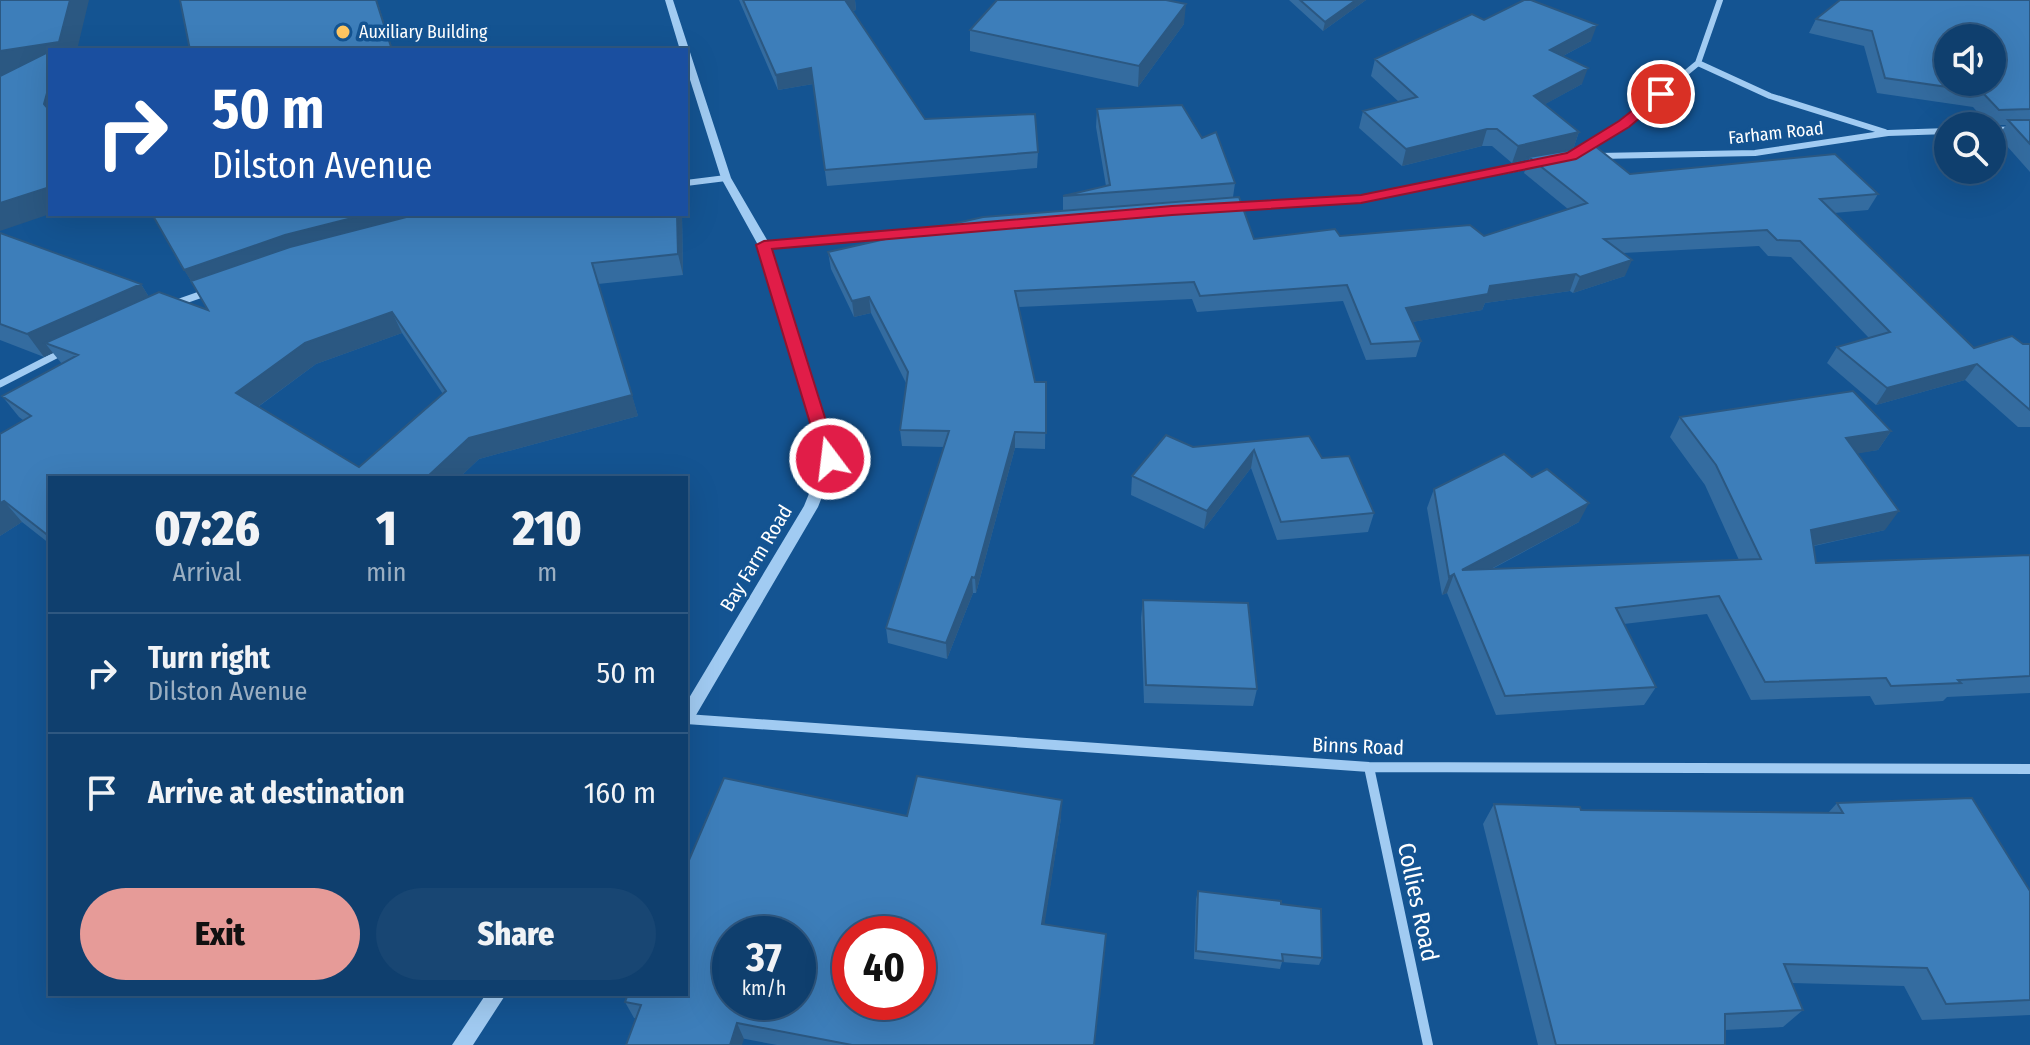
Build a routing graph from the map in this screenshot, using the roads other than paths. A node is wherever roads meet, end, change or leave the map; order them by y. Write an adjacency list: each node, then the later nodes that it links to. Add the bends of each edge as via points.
1 (669, 0): 3 (street, Bay Farm Road)
2 (1720, 0): 5 (street)
3 (685, 48)
4 (688, 57): 11 (street, Bay Farm Road)
5 (1698, 63): 9 (street, Farham Road, via 1770,96); 9 (street, Farham Road, via 1624,124 1571,157 1755,153)
6 (2030, 129): 7 (street)
7 (2006, 130)
8 (1934, 131): 9 (street, Farham Road)
9 (1888, 133)
10 (1540, 163): 13 (street, via 1361,199)
11 (726, 178): 12 (street); 15 (street, Bay Farm Road)
12 (688, 183)
13 (1219, 208)
14 (936, 230): 15 (street)
15 (764, 245): 20 (street, Bay Farm Road, via 830,459 811,507)
16 (224, 286): 17 (street)
17 (165, 307)
18 (79, 344): 19 (street)
19 (0, 384)
20 (688, 715)
21 (688, 718): 22 (street, Binns Road)
22 (1369, 767): 23 (street, Binns Road); 26 (street, Collies Road)
23 (2030, 769)
24 (496, 996): 25 (street)
25 (462, 1045)
26 (1428, 1045)

